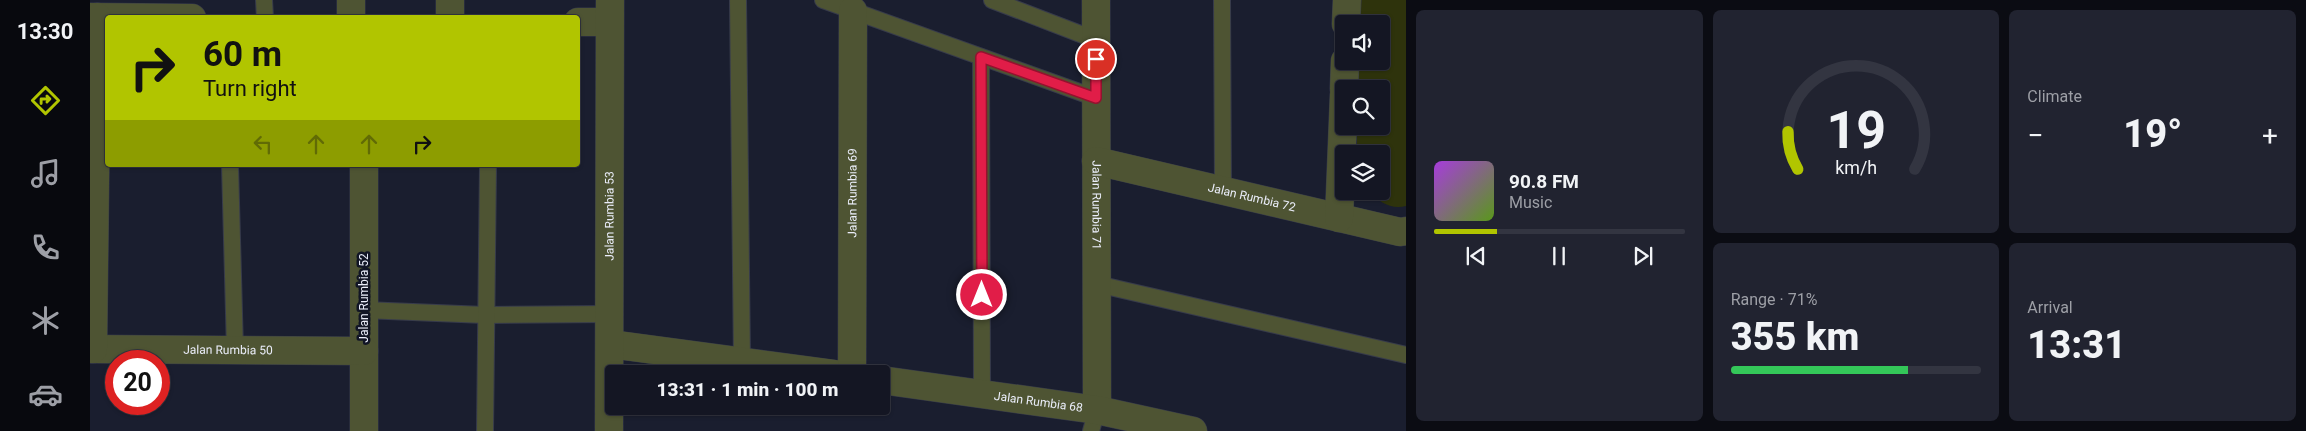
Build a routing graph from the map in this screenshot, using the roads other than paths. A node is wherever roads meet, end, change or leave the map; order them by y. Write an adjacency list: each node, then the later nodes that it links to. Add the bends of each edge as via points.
1 (166, 0): 13 (street)
2 (264, 0): 14 (lane)
3 (351, 0): 15 (street)
4 (450, 0): 16 (street)
5 (738, 0): 40 (lane)
6 (823, 0): 12 (lane)
7 (992, 0): 20 (lane)
8 (1096, 0): 20 (street, Jalan Rumbia 71)
9 (1222, 0): 28 (lane)
10 (1347, 0): 17 (street)
11 (609, 11): 19 (street); 33 (street, Jalan Rumbia 53)
12 (853, 11): 21 (lane); 42 (street, Jalan Rumbia 69)
13 (166, 15)
14 (265, 15)
15 (351, 15)
16 (450, 15)
17 (1346, 15)
18 (94, 16): 36 (street)
19 (580, 21)
20 (1096, 40): 22 (street, Jalan Rumbia 71)
21 (981, 57): 22 (lane); 44 (lane)
22 (1096, 98): 24 (street, Jalan Rumbia 71)
23 (1342, 135): 29 (street)
24 (1096, 161): 28 (street, Jalan Rumbia 72); 31 (street, Jalan Rumbia 71)
25 (230, 167): 37 (lane)
26 (364, 167): 32 (street, Jalan Rumbia 52)
27 (488, 167): 34 (lane)
28 (1223, 192): 29 (street, Jalan Rumbia 72)
29 (1339, 218): 30 (street, Jalan Rumbia 72, via 1400,232)
30 (1406, 230)
31 (1097, 284): 39 (lane); 45 (street, Jalan Rumbia 71)
32 (364, 310): 34 (lane); 38 (street, Jalan Rumbia 52)
33 (610, 314): 34 (lane); 35 (street, Jalan Rumbia 53)
34 (486, 315): 47 (lane)
35 (610, 344): 40 (street); 48 (street, Jalan Rumbia 53)
36 (92, 349): 37 (street, Jalan Rumbia 50)
37 (235, 350): 38 (street, Jalan Rumbia 50)
38 (364, 351): 46 (street, Jalan Rumbia 52)
39 (1406, 355)
40 (742, 362): 41 (street)
41 (765, 365)
42 (852, 365)
43 (890, 381): 44 (street, Jalan Rumbia 68)
44 (982, 394): 45 (street, Jalan Rumbia 68)
45 (1094, 421): 49 (street, Jalan Rumbia 68)
46 (364, 431)
47 (485, 431)
48 (610, 431)
49 (1194, 431)

